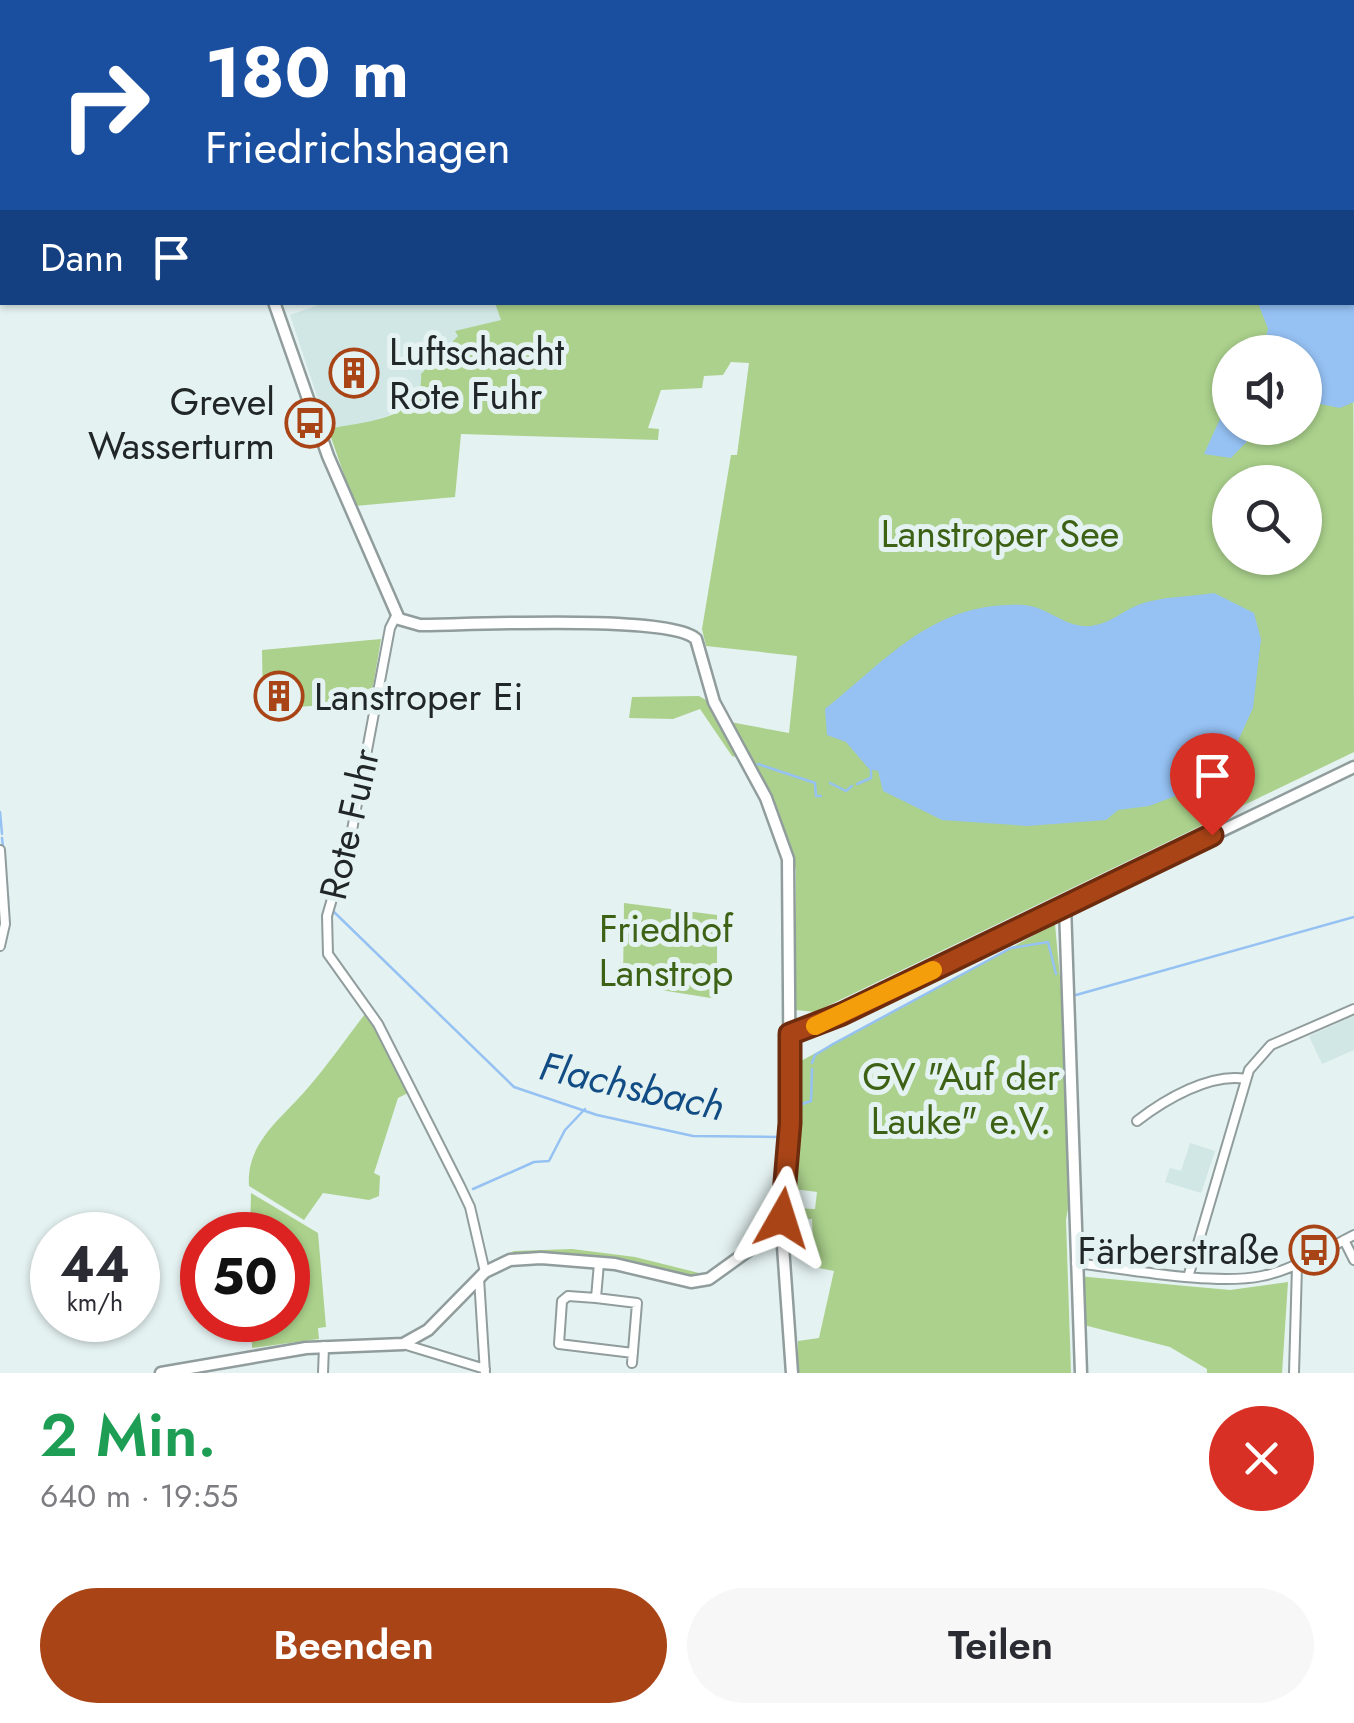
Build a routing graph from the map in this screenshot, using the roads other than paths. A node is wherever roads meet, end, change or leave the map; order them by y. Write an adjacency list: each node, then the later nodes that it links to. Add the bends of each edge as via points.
1 (275, 305): 2 (main road, via 328,456)
2 (396, 616): 8 (main road, via 420,625 630,624 694,635 714,702 766,798 786,852); 19 (street, Rote Fuhr, via 324,932 328,954 378,1024 470,1207)
3 (1354, 767): 5 (main road)
4 (0, 850): 6 (street)
5 (1065, 906): 8 (main road); 16 (main road)
6 (0, 946)
7 (1354, 1009): 9 (street, via 1271,1045)
8 (790, 1034): 11 (main road)
9 (1246, 1078): 10 (street, via 1215,1080); 18 (street)
10 (1138, 1121)
11 (782, 1232): 15 (main road, via 708,1279 691,1282); 26 (main road)
12 (1354, 1235): 13 (street)
13 (1344, 1240): 14 (street); 17 (street)
14 (1354, 1260)
15 (599, 1263): 19 (main road, via 521,1258); 20 (street)
16 (1076, 1263): 18 (street); 27 (main road)
17 (1296, 1266): 18 (street, via 1244,1278); 28 (street)
18 (1188, 1274)
19 (482, 1275): 22 (main road); 23 (street, Rote Fuhr)
20 (596, 1298): 20 (street, via 568,1296 562,1302 560,1344 632,1358 637,1303)
21 (324, 1346): 22 (main road); 24 (main road); 25 (street)
22 (408, 1347): 23 (street)
23 (486, 1371)
24 (161, 1373)
25 (323, 1373)
26 (792, 1373)
27 (1081, 1373)
28 (1294, 1373)

